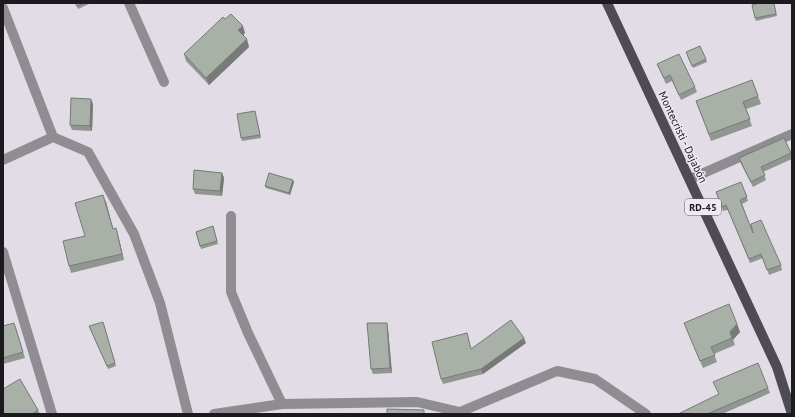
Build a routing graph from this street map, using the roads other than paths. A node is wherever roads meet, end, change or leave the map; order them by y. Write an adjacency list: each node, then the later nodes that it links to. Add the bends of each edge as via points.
1 (129, 3): 4 (street)
2 (607, 3): 8 (main road, Montecristi - Dajabón / RD-45)
3 (3, 8): 6 (street)
4 (164, 82)
5 (792, 134): 8 (street)
6 (53, 137): 7 (street); 14 (street, via 88,152 134,234 160,303)
7 (3, 160)
8 (690, 179): 17 (main road, Montecristi - Dajabón / RD-45, via 777,366)
9 (231, 216): 11 (street, via 231,292)
10 (3, 252): 13 (street)
11 (282, 404): 12 (street, via 417,402); 15 (street)
12 (460, 413): 16 (street, via 557,371 595,378)
13 (52, 414)
14 (188, 414)
15 (214, 414)
16 (646, 414)
17 (792, 414)

